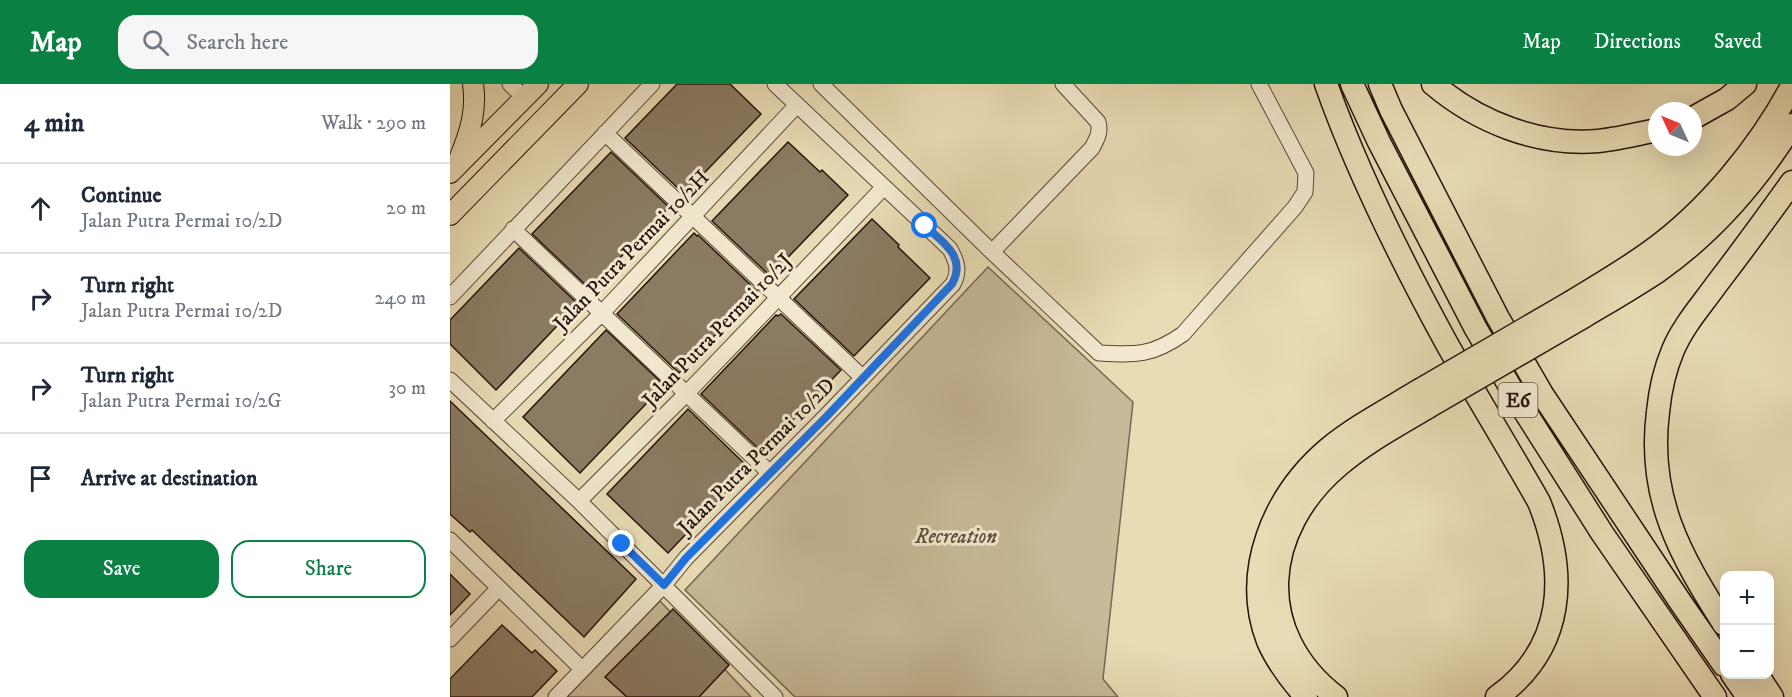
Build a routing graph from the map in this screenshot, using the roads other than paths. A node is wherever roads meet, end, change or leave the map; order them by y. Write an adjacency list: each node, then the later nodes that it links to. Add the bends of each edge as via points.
1 (473, 84): 23 (main road, via 470,133)
2 (510, 84): 16 (street)
3 (562, 84): 16 (main road)
4 (578, 84): 22 (main road)
5 (652, 84): 21 (street)
6 (775, 84): 17 (street, Jalan Putra Permai 10/2D)
7 (821, 84): 29 (street)
8 (1063, 84): 29 (street, via 1098,122 1097,140)
9 (1259, 84): 29 (street, via 1306,173 1305,192 1183,334 1166,346 1135,354 1099,353)
10 (1326, 84): 54 (highway, via 1345,136 1395,245 1539,501 1548,525 1557,578 1553,617 1534,660)
11 (1352, 84): 55 (highway, E6, via 1476,329 1522,407)
12 (1380, 84): 46 (highway, E6, via 1482,289 1542,394)
13 (1433, 84): 20 (highway, via 1467,109 1521,132 1550,139 1597,141)
14 (1745, 84): 18 (highway)
15 (1792, 86): 32 (highway, via 1765,132 1694,214)
16 (537, 90): 22 (main road, via 531,119 513,139); 23 (main road)
17 (797, 105): 25 (street, Jalan Putra Permai 10/2D); 27 (street, Jalan Putra Permai 10/2H)
18 (1702, 113)
19 (1792, 125): 32 (highway, via 1733,204 1708,229 1658,271)
20 (1648, 132)
21 (605, 133): 27 (street); 28 (street)
22 (506, 158): 26 (main road)
23 (453, 170)
24 (1792, 182): 44 (highway, via 1673,349 1659,399 1655,456 1667,517 1699,585)
25 (884, 187): 31 (street, Jalan Putra Permai 10/2J); 34 (street, Jalan Putra Permai 10/2D, via 950,249 958,269 952,284)
26 (450, 215)
27 (692, 216): 31 (street); 33 (street, Jalan Putra Permai 10/2H)
28 (513, 229): 30 (street); 33 (street)
29 (992, 252)
30 (450, 297)
31 (778, 298): 34 (street); 36 (street, Jalan Putra Permai 10/2J)
32 (1578, 309): 37 (highway, bridge)
33 (601, 314): 36 (street); 38 (street, Jalan Putra Permai 10/2H)
34 (863, 378): 39 (street, Jalan Putra Permai 10/2D)
35 (450, 380): 38 (street)
36 (687, 393): 39 (street); 40 (street, Jalan Putra Permai 10/2J)
37 (1424, 399): 52 (highway, via 1354,430 1327,450 1288,494 1271,525 1259,570 1262,621 1280,663); 53 (highway, via 1338,466 1305,502 1283,547 1277,592 1285,632 1298,659)
38 (493, 421): 40 (street)
39 (770, 473): 42 (street, Jalan Putra Permai 10/2D)
40 (579, 501): 42 (street)
41 (450, 540): 43 (street)
42 (664, 585): 47 (street, Jalan Putra Permai 10/2D); 51 (street)
43 (499, 588): 45 (street); 47 (street)
44 (1720, 616)
45 (450, 639)
46 (1720, 658)
47 (582, 669): 50 (street, Jalan Putra Permai 10/2D)
48 (1735, 679): 56 (highway)
49 (1760, 679): 57 (highway)
50 (556, 697)
51 (775, 697)
52 (1306, 697)
53 (1335, 697)
54 (1497, 697)
55 (1715, 697)
56 (1748, 697)
57 (1772, 697)

